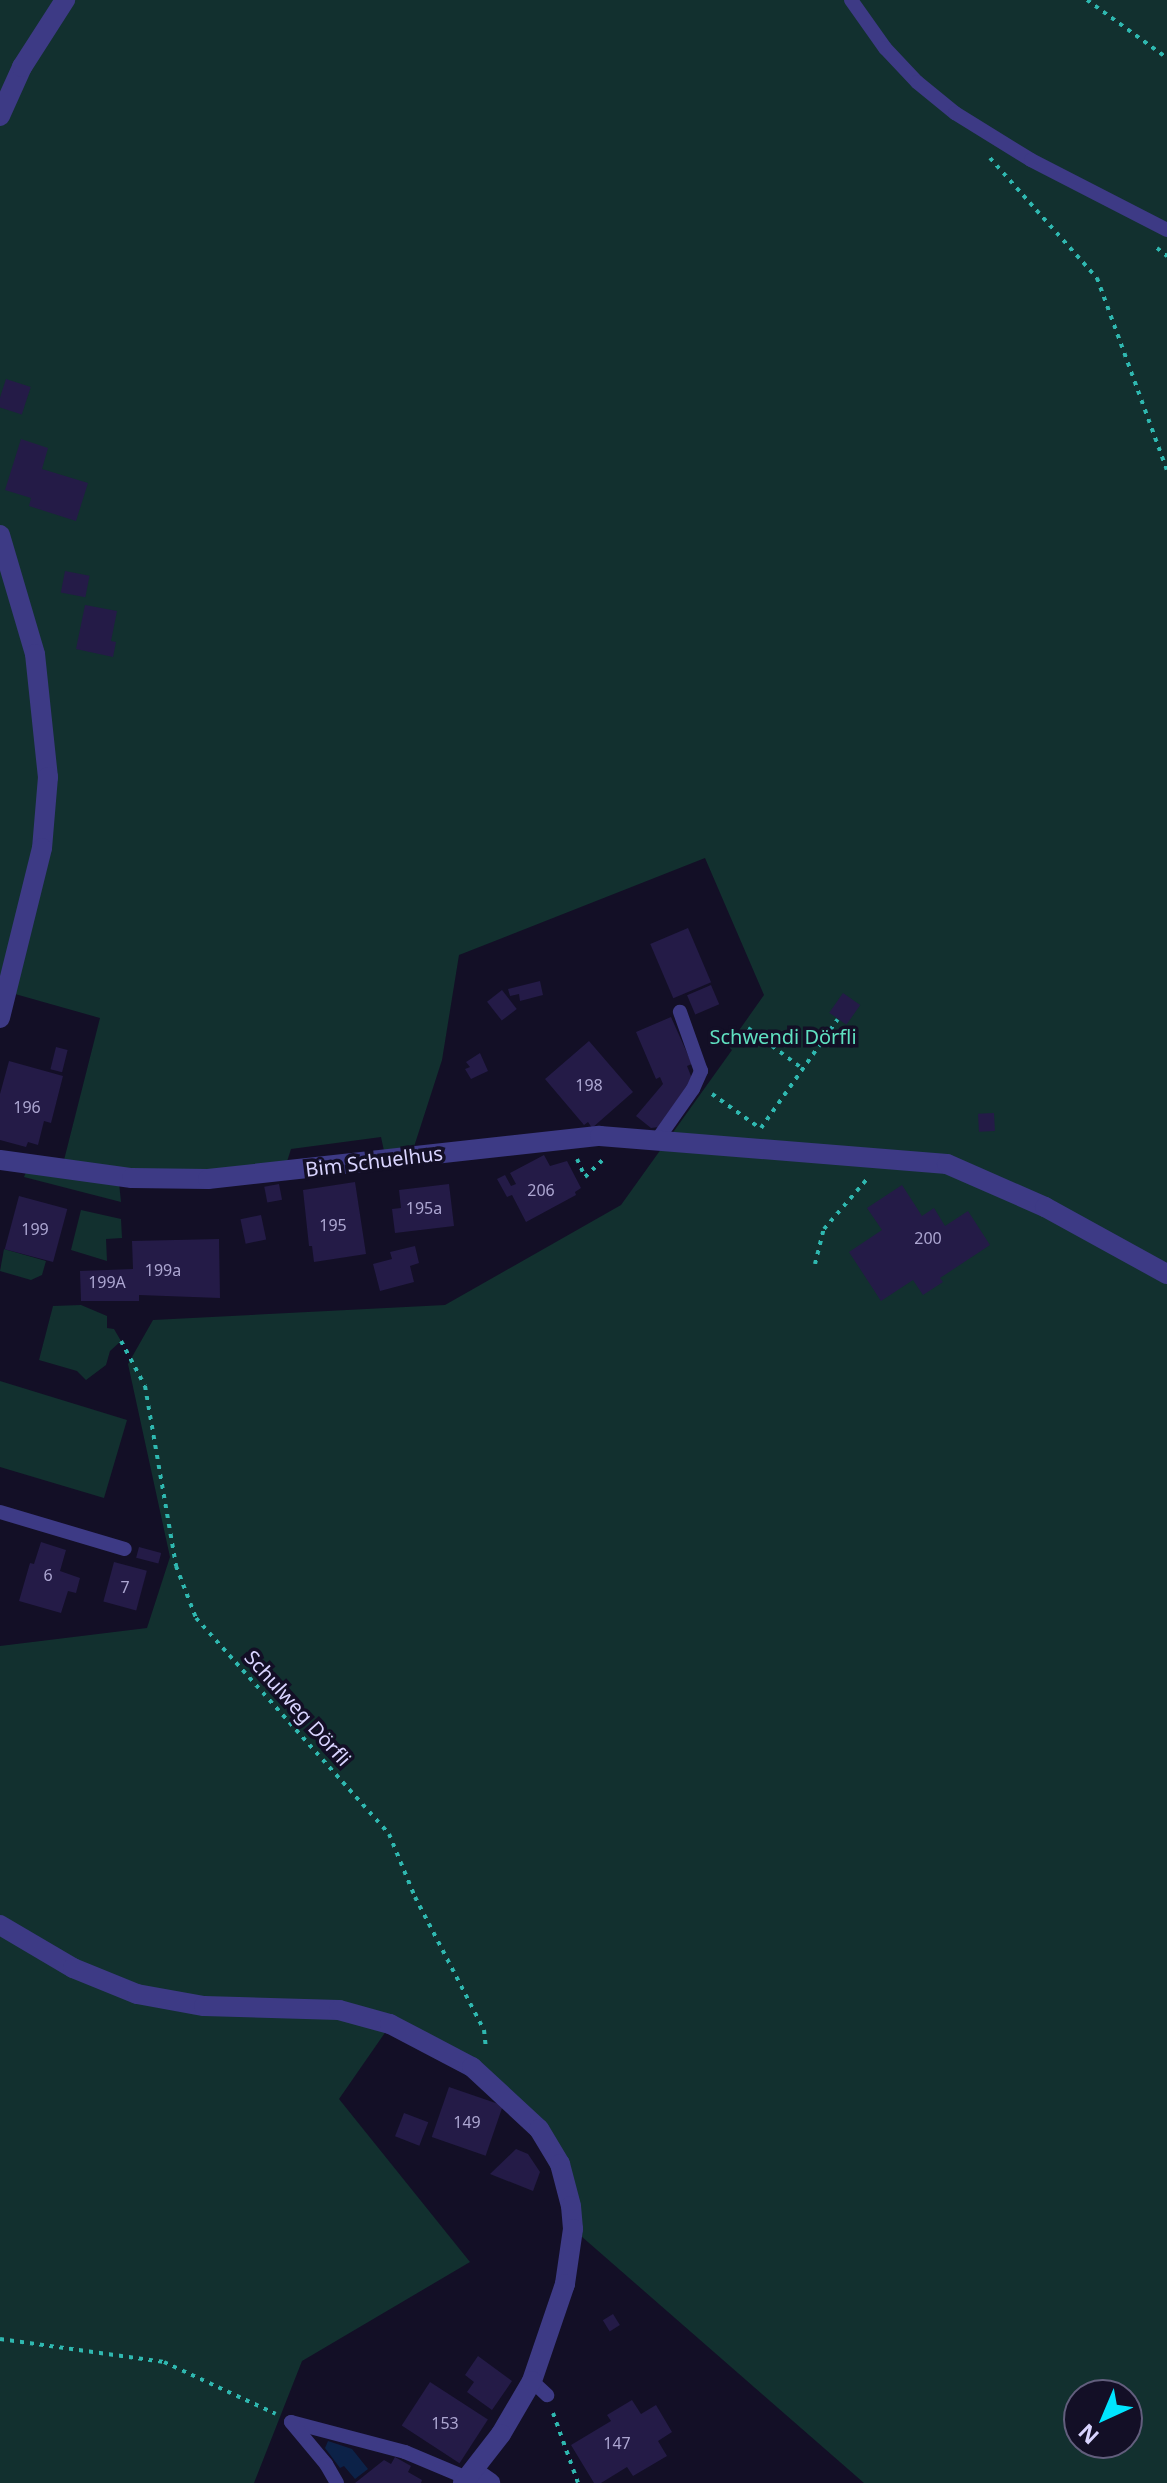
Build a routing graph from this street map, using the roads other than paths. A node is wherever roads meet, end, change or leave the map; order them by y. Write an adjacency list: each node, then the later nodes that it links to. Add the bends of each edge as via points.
1 (65, 0): 3 (street, via 28,56)
2 (851, 0): 4 (lane, via 885,48 955,113 1031,160)
3 (0, 116)
4 (1167, 230)
5 (0, 535): 7 (street, via 35,654 48,777 42,848)
6 (680, 1012): 8 (lane, via 701,1071)
7 (0, 1018)
8 (657, 1140): 9 (street, Bim Schuelhus, via 567,1139 208,1179 132,1178); 10 (street, Bim Schuelhus, via 960,1168 1045,1207)
9 (0, 1160)
10 (1167, 1274)
11 (0, 1512): 12 (lane)
12 (125, 1549)
13 (0, 1925): 14 (street, via 73,1968 137,1994 192,2005 310,2007 365,2015 422,2037 489,2081 551,2146 571,2206 565,2284)
14 (532, 2381): 15 (lane); 16 (street)
15 (547, 2395)
16 (467, 2477): 17 (lane, via 405,2452 291,2422); 18 (street)
17 (337, 2483)
18 (490, 2483)

